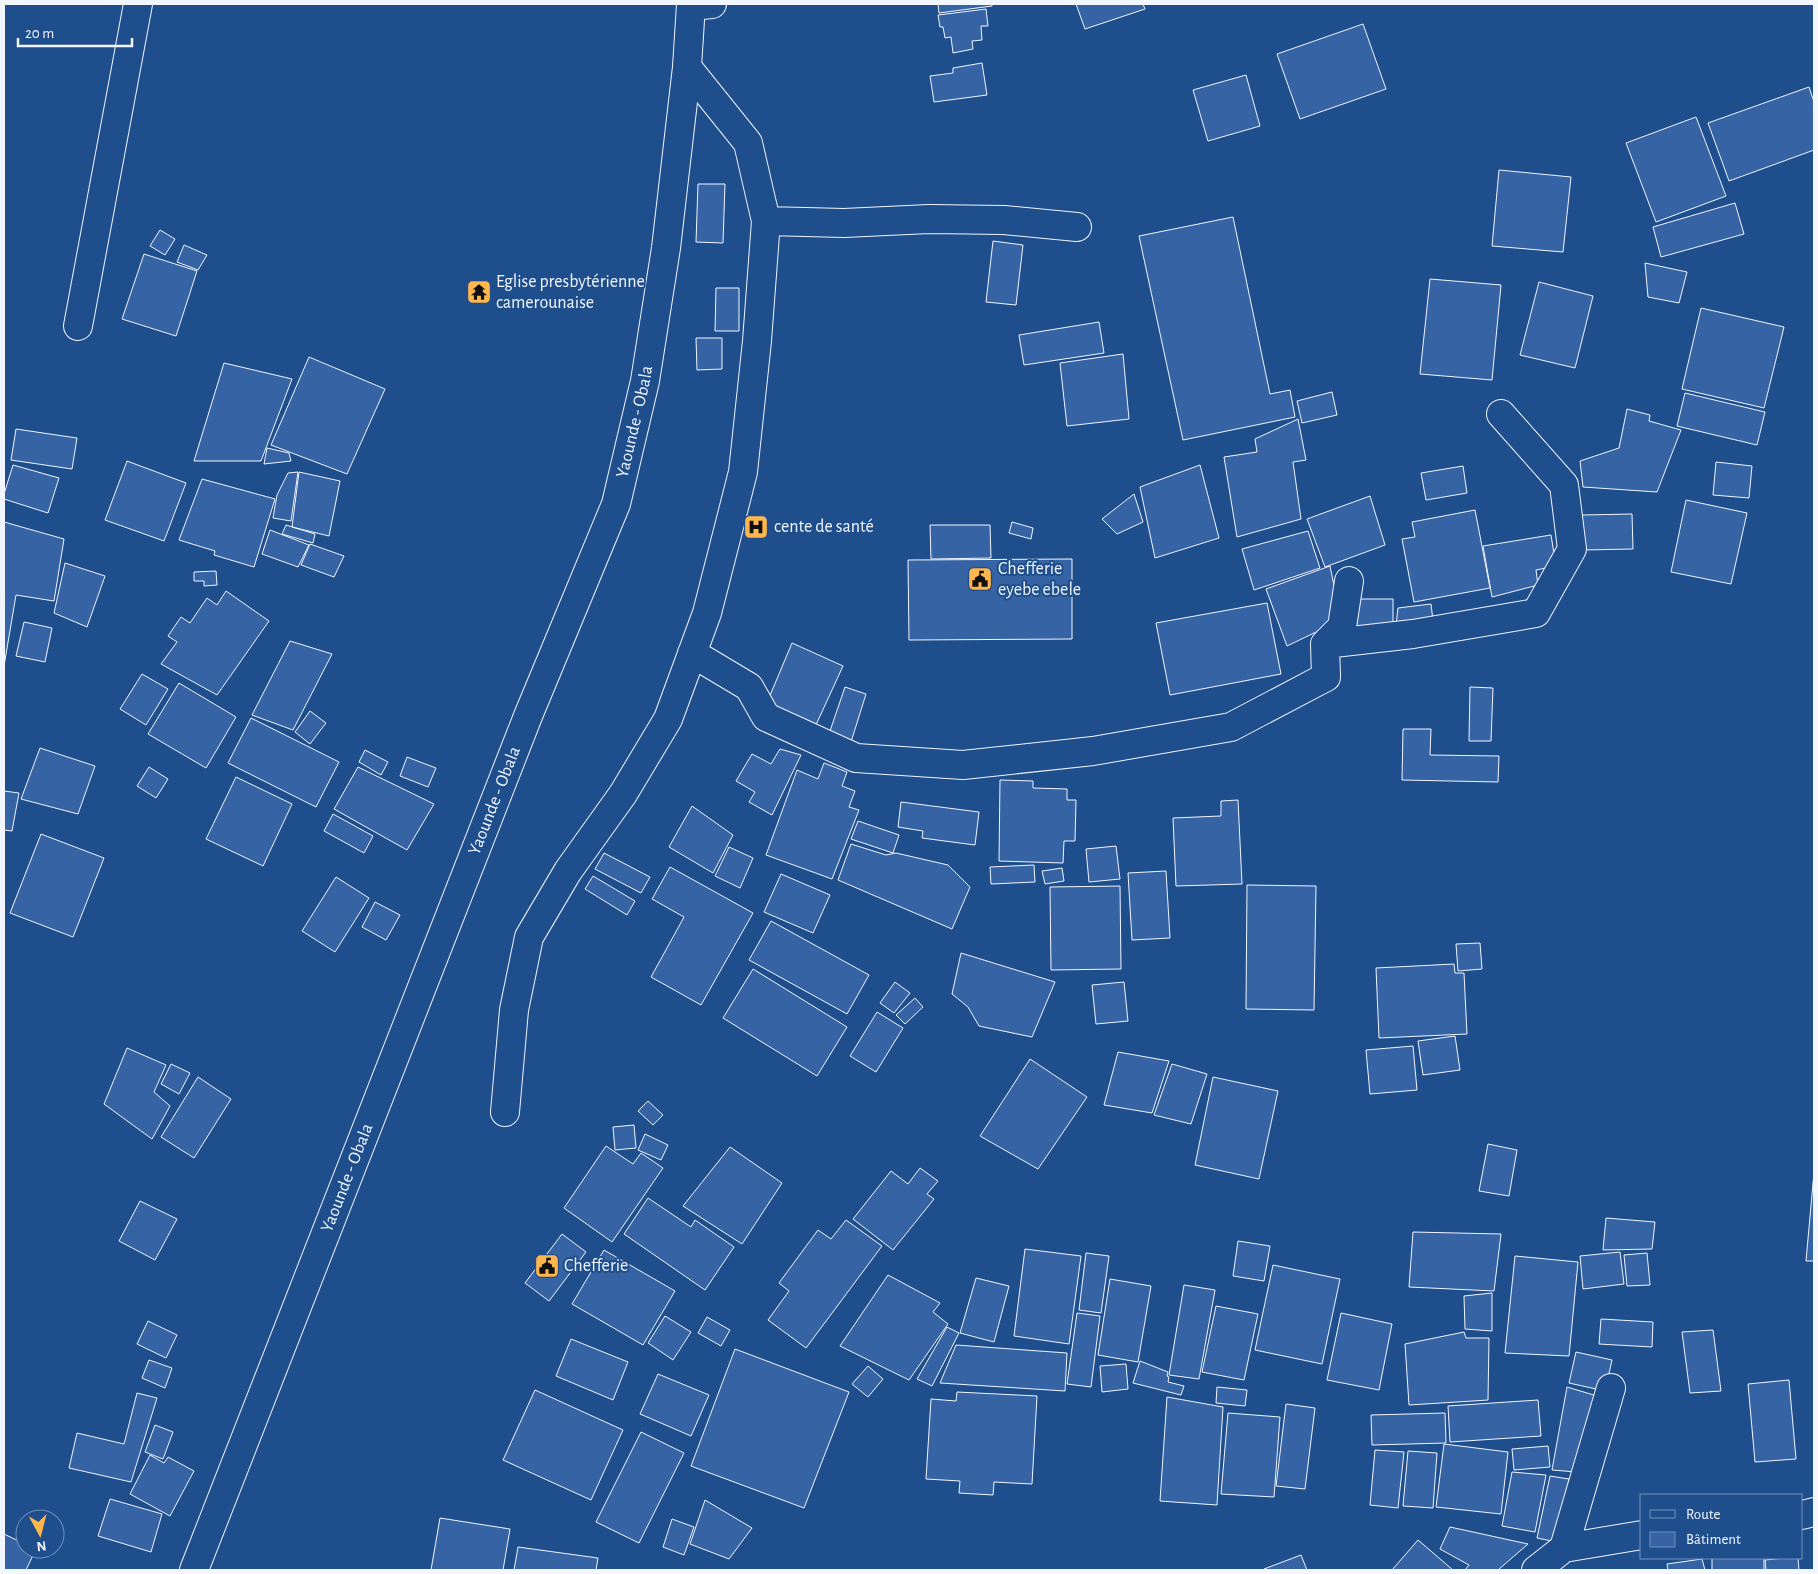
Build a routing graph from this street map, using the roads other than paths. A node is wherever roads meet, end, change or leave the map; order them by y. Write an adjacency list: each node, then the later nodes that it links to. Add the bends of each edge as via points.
1 (138, 4): 6 (main road)
2 (698, 4): 3 (main road, Yaounde - Obala)
3 (687, 68): 4 (main road, via 748,143); 15 (main road, Yaounde - Obala, via 666,248 644,381 616,504 521,734)
4 (766, 221): 5 (main road, via 1004,220); 10 (main road, via 743,472 707,613)
5 (1077, 227)
6 (78, 326)
7 (1501, 414): 9 (main road, via 1564,485 1572,549 1536,613 1413,634)
8 (1349, 581): 9 (main road, via 1342,627)
9 (1325, 644): 10 (main road, via 1326,677 1231,727 1093,751 963,765 856,758 766,717 749,687)
10 (692, 653): 11 (main road, via 668,719 623,794 568,871 529,937 514,1010)
11 (505, 1112)
12 (1611, 1388): 14 (main road)
13 (1640, 1535): 14 (main road)
14 (1564, 1548): 16 (main road)
15 (194, 1570)
16 (1536, 1570)

